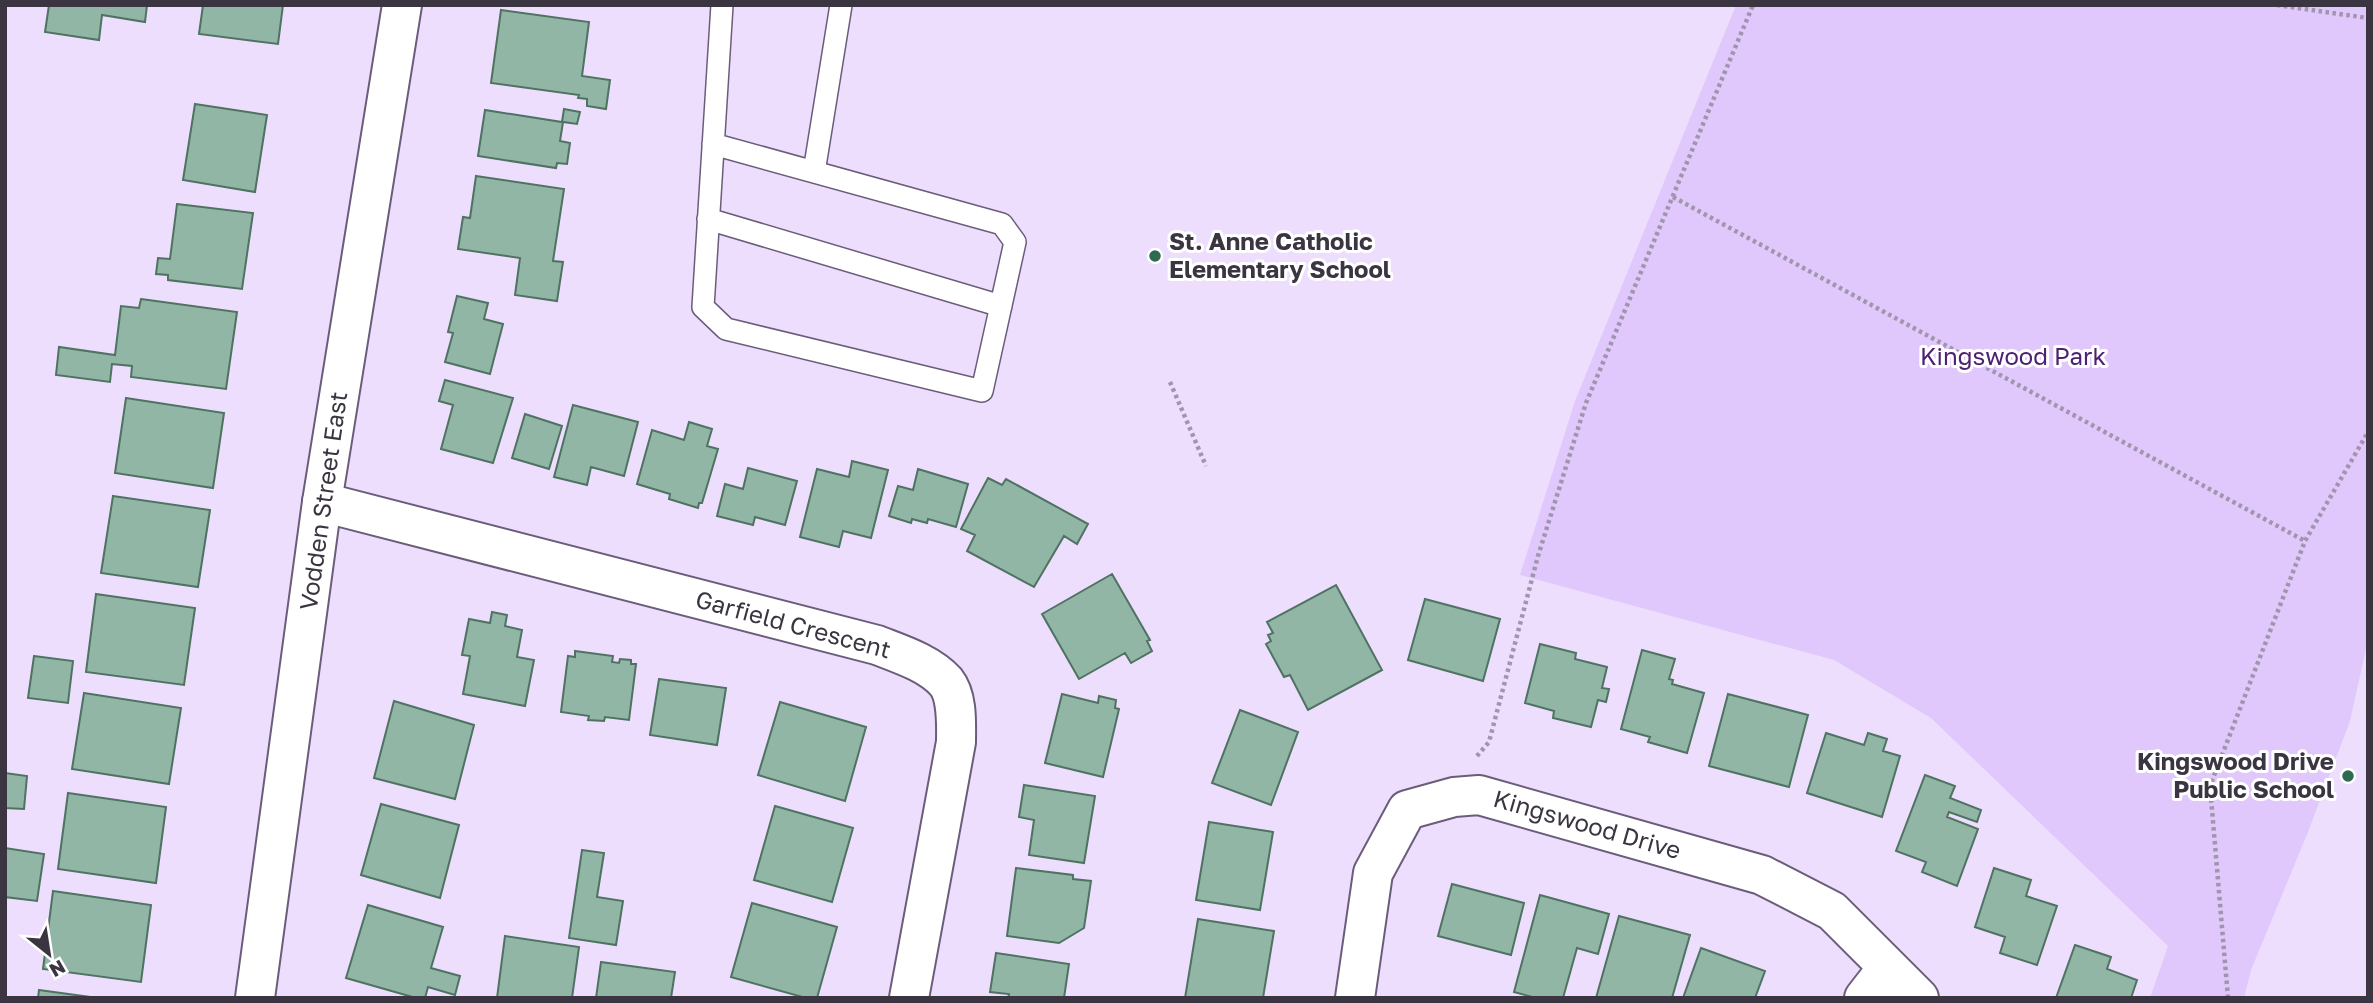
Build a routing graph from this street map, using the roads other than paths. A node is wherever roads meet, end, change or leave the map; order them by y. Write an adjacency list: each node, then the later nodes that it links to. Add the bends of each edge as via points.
1 (402, 5): 8 (street, Vodden Street East)
2 (722, 5): 4 (lane)
3 (841, 5): 5 (lane)
4 (713, 144): 5 (lane); 6 (lane)
5 (814, 172): 7 (lane, via 1002,224 1015,242)
6 (708, 219): 7 (lane); 7 (lane, via 702,307 726,329 982,391)
7 (1001, 306)
8 (322, 502): 10 (street, Vodden Street East); 11 (street, Garfield Crescent, via 877,645 916,661 947,683 955,708 956,743)
9 (1888, 967): 12 (street, Kingswood Drive, via 1832,911 1762,875 1479,795 1406,810 1373,873); 13 (street); 14 (street, Kingswood Drive)
10 (255, 998)
11 (909, 998)
12 (1355, 998)
13 (1864, 998)
14 (1919, 998)

